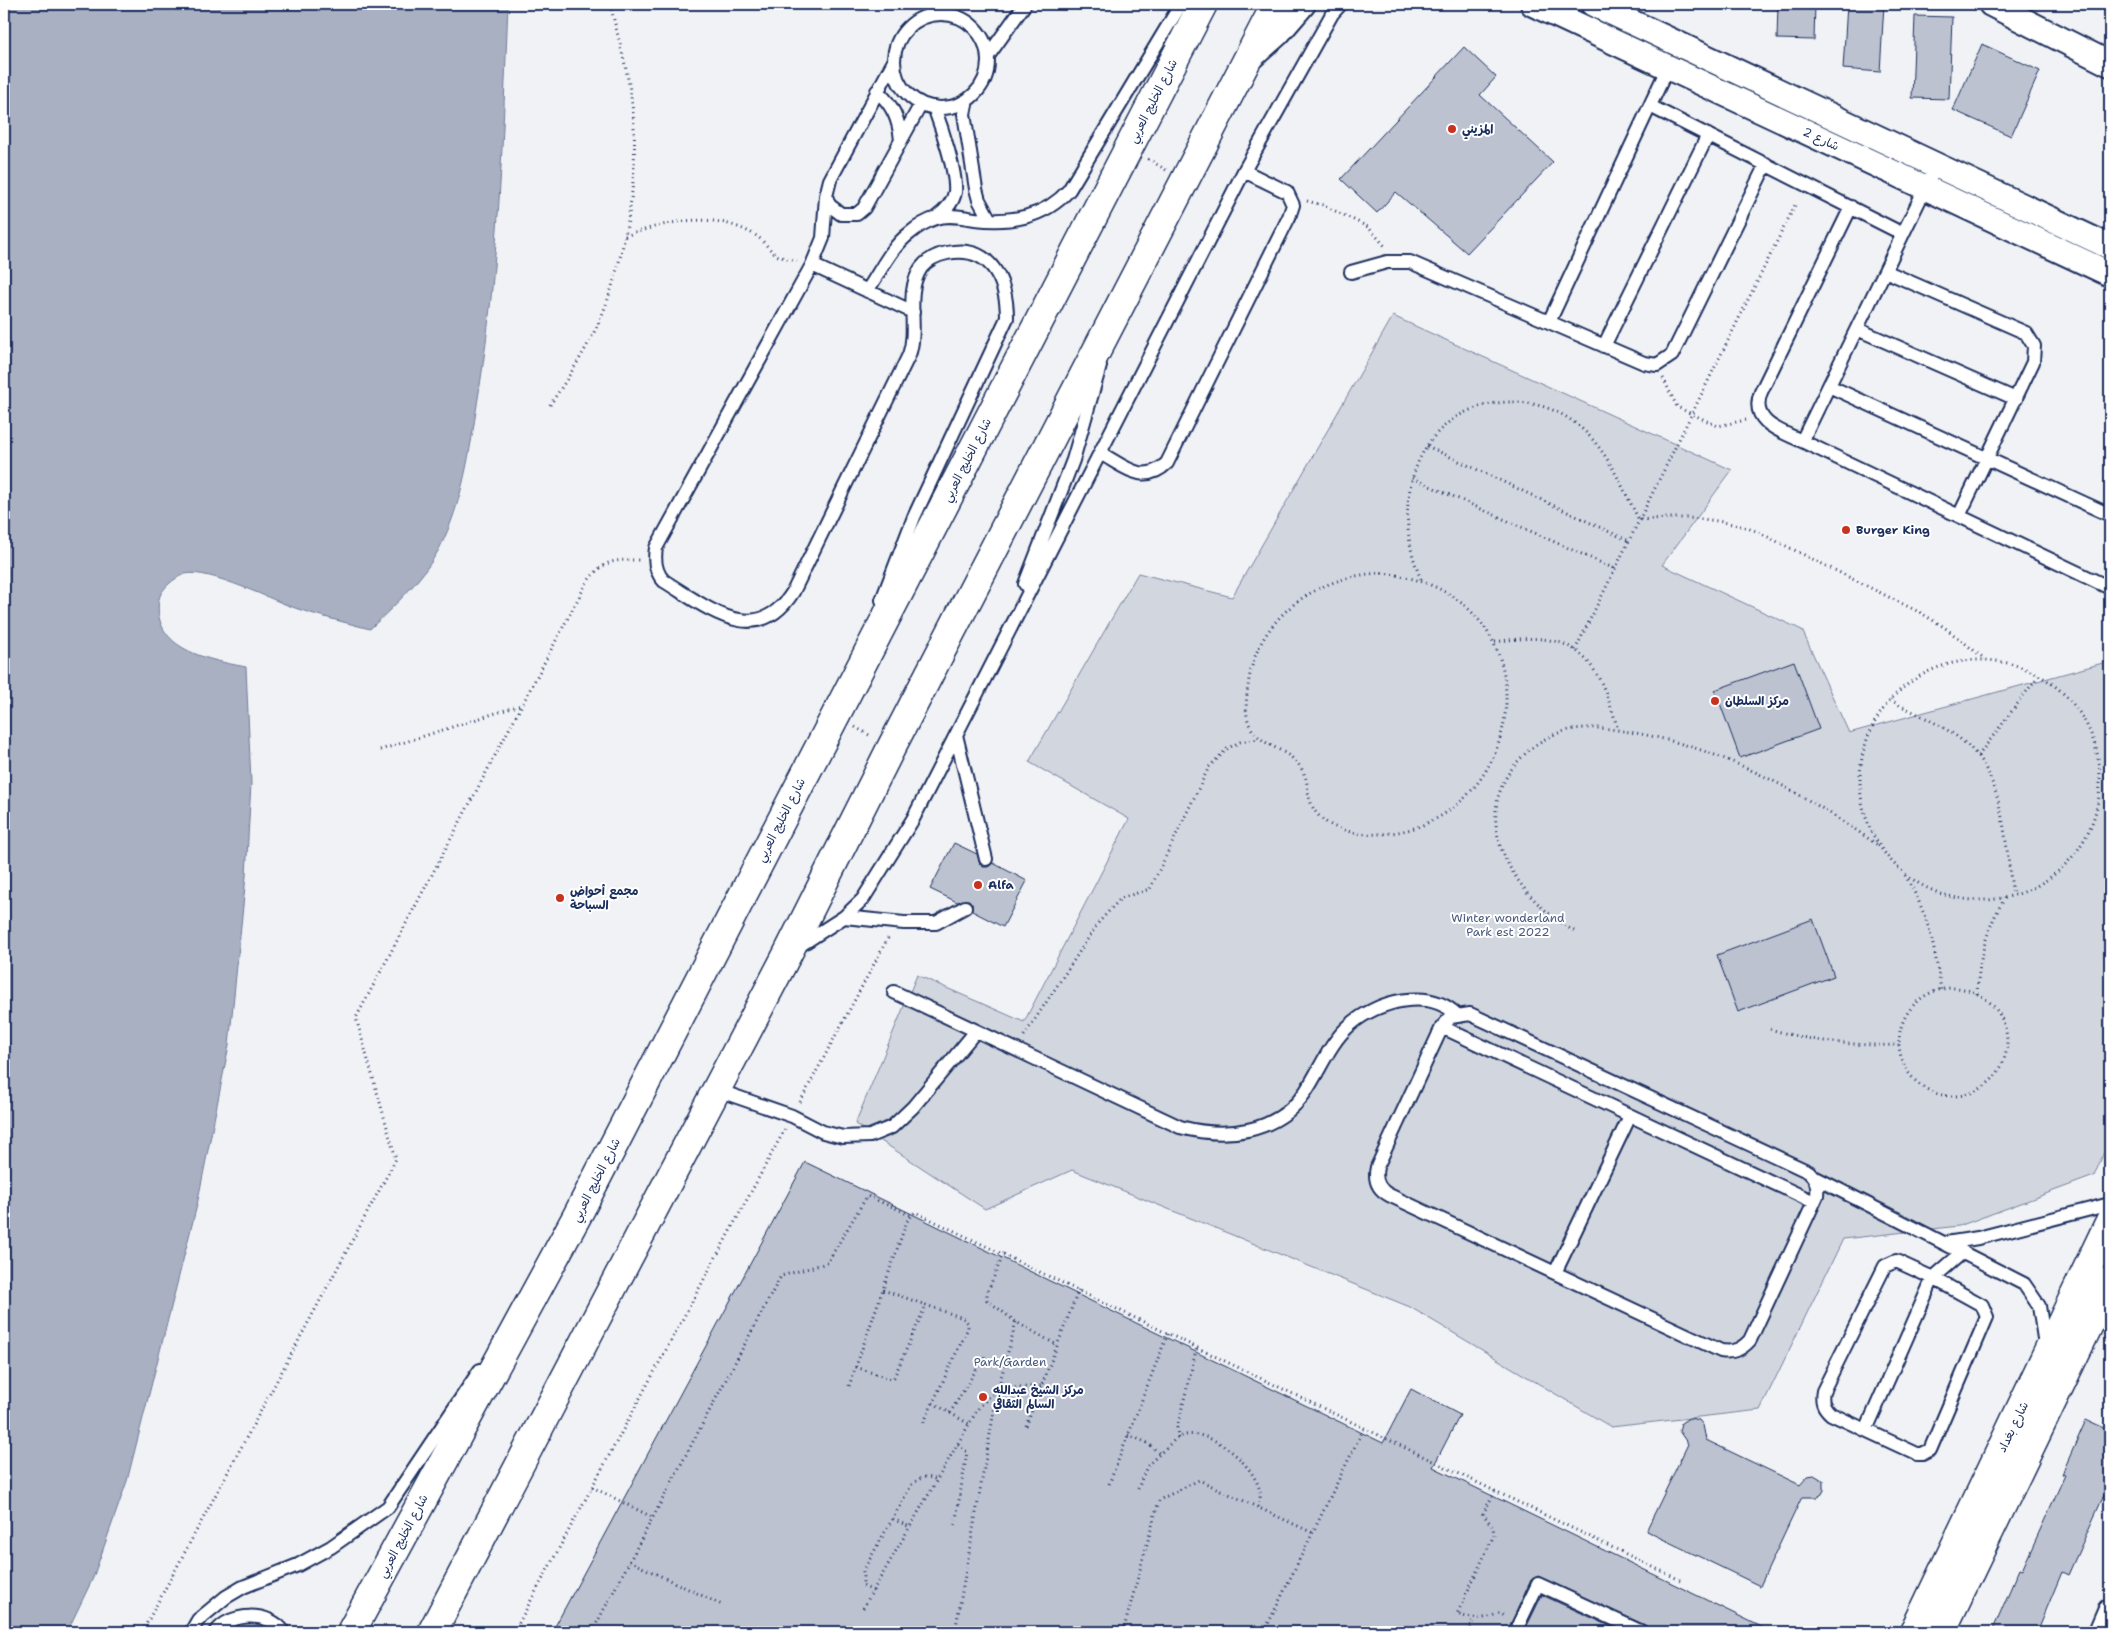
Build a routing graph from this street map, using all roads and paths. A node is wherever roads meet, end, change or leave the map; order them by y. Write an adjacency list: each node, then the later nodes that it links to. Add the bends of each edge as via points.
1 (610, 4): 37 (path, via 632,104 635,169)
2 (1025, 4): 12 (lane)
3 (1181, 4): 35 (lane, via 1069,190 1058,202 1034,215)
4 (1203, 4): 24 (main road, شارع الخليج العربي)
5 (1276, 4): 13 (main road)
6 (1303, 4): 13 (street, via 1278,34)
7 (1341, 4): 27 (lane, via 1332,14)
8 (1593, 4): 26 (street, شارع 2)
9 (1991, 4): 15 (street)
10 (1544, 6): 16 (street, شارع 2)
11 (948, 9): 12 (lane, via 979,32); 14 (lane, via 916,20 904,31)
12 (988, 56): 18 (lane, via 984,81)
13 (1249, 59): 28 (main road)
14 (894, 61): 17 (lane); 19 (lane, via 901,86)
15 (2110, 64)
16 (1668, 67): 20 (lane); 29 (street, شارع 2)
17 (877, 91): 23 (lane, via 892,107); 30 (lane, via 830,180)
18 (967, 100): 21 (lane, via 957,105); 35 (lane, via 964,114 976,189)
19 (921, 104): 21 (lane); 23 (lane)
20 (1650, 106): 22 (lane); 46 (lane)
21 (934, 108): 34 (lane, via 955,183 951,203)
22 (1708, 135): 25 (lane); 48 (lane)
23 (901, 140): 30 (lane, via 864,208 857,214 841,214 829,205)
24 (1129, 148): 28 (path); 73 (main road, شارع الخليج العربي)
25 (1766, 164): 33 (lane); 49 (lane, via 1672,355)
26 (1936, 166): 29 (lane); 39 (street, شارع 2)
27 (1244, 171): 31 (lane, via 1287,192); 57 (lane)
28 (1186, 181): 45 (main road)
29 (1926, 188): 36 (lane); 39 (street, شارع 2)
30 (826, 196): 40 (lane, via 824,232)
31 (1292, 198): 38 (path, via 1323,205 1368,227); 57 (lane, via 1289,216 1167,463 1157,473 1146,474 1134,472)
32 (1796, 203): 53 (path)
33 (1851, 208): 36 (lane); 54 (lane, via 1761,392 1758,405)
34 (937, 217): 35 (lane); 43 (lane, via 902,239)
35 (990, 220)
36 (1904, 234): 41 (lane)
37 (624, 237): 40 (path, via 682,221 729,222 757,237 776,255); 52 (path, via 606,303 580,359)
38 (1398, 260): 42 (lane); 46 (lane, via 1410,262)
39 (2108, 260)
40 (812, 265): 43 (lane); 64 (lane, via 656,548)
41 (1885, 271): 47 (lane); 51 (lane, via 2026,333 2035,354)
42 (1351, 272)
43 (868, 291): 44 (lane)
44 (913, 312): 64 (lane, via 914,329 909,355 784,606 764,620 746,622 732,619 664,581); 73 (lane, via 914,285 922,266 941,254 954,252 978,255 987,261 1001,282 1006,300 1006,318 914,516)
45 (1114, 317): 69 (lane, via 1073,460); 80 (main road)
46 (1549, 322): 48 (lane)
47 (1857, 329): 50 (lane); 51 (lane)
48 (1604, 346): 49 (lane, via 1644,363)
49 (1657, 365): 53 (path, via 1677,407)
50 (1829, 386): 55 (lane); 58 (lane)
51 (2016, 399): 58 (lane)
52 (550, 405)
53 (1692, 413): 54 (path, via 1718,426); 62 (path)
54 (1762, 418): 55 (lane)
55 (1802, 442): 61 (lane)
56 (1427, 446): 59 (path); 62 (path, via 1452,421 1484,406 1518,402 1552,410 1575,423 1594,440); 63 (path)
57 (1100, 453): 69 (lane)
58 (1986, 460): 60 (lane); 61 (lane)
59 (1412, 478): 65 (path); 66 (path, via 1406,530)
60 (2110, 515)
61 (1959, 516): 67 (lane)
62 (1639, 520): 63 (path); 71 (path, via 1704,518 1756,532 1921,613)
63 (1629, 541): 65 (path)
64 (655, 561): 75 (path, via 614,560 599,567 586,582)
65 (1615, 569): 70 (path)
66 (1421, 579): 68 (path, via 1464,604); 79 (path, via 1382,573 1349,576 1324,584 1291,606 1266,636 1250,673 1246,713)
67 (2110, 588)
68 (1495, 642): 70 (path, via 1534,637); 79 (path, via 1503,669 1506,704 1497,745 1485,770 1464,798 1431,822 1411,830 1390,833 1365,834 1334,828 1315,811 1306,778 1295,760)
69 (1000, 649): 78 (lane)
70 (1575, 650): 77 (path, via 1596,672)
71 (1985, 659): 72 (path, via 2020,666); 74 (path, via 1932,669 1916,677)
72 (2039, 675): 82 (path); 86 (path, via 2064,694 2086,722 2098,756 2099,792 2091,826 2072,857 2046,881)
73 (852, 682): 76 (main road, شارع الخليج العربي)
74 (1890, 700): 82 (path, via 1953,735); 83 (path, via 1879,714 1861,763 1860,781 1866,815)
75 (521, 705): 81 (path); 161 (path, via 356,1018 396,1159)
76 (835, 715): 80 (path); 121 (main road, شارع الخليج العربي, via 578,1216)
77 (1618, 730): 83 (path, via 1692,747 1756,772 1822,807); 91 (path, via 1586,727 1542,740 1510,772 1498,802 1498,836 1510,869 1544,911)
78 (956, 735): 84 (lane); 89 (lane, via 913,819 863,899)
79 (1259, 738): 100 (path, via 1228,748 1209,767 1150,890 1121,898 1098,922)
80 (892, 748): 92 (main road)
81 (380, 750)
82 (1978, 756): 86 (path, via 1996,790)
83 (1880, 847): 85 (path)
84 (986, 859)
85 (1904, 872): 87 (path, via 1934,891 1952,897 1988,900); 93 (path, via 1930,927)
86 (2013, 895): 87 (path)
87 (2006, 897): 95 (path, via 1984,943)
88 (965, 906): 90 (lane, via 936,923)
89 (844, 917): 90 (lane); 92 (lane)
90 (896, 922): 103 (path)
91 (1574, 931)
92 (788, 953): 102 (main road)
93 (1941, 990): 95 (path, via 1959,989); 101 (path, via 1929,994 1910,1010)
94 (894, 992): 99 (lane)
95 (1977, 994): 101 (path, via 1996,1010 2006,1033 2002,1064 1992,1080 1982,1088 1965,1095 1946,1096 1923,1087 1906,1069)
96 (1457, 1015): 97 (lane); 99 (lane, via 1448,1006 1435,1001 1417,1000 1364,1014 1337,1039 1305,1093 1289,1110 1255,1128 1225,1134 1202,1133 1180,1127); 105 (lane, via 1476,1016)
97 (1442, 1027): 104 (lane); 113 (lane, via 1377,1167 1377,1184 1389,1195)
98 (1770, 1029): 101 (path, via 1821,1042)
99 (976, 1032): 103 (lane, via 892,1127 870,1136 843,1137 823,1132)
100 (1017, 1042)
101 (1899, 1045)
102 (717, 1090): 103 (lane); 166 (main road)
103 (792, 1116): 144 (path)
104 (1630, 1116): 106 (lane); 113 (lane)
105 (1814, 1177): 106 (lane, via 1818,1190); 110 (lane)
106 (1814, 1202): 113 (lane, via 1750,1340 1738,1350 1721,1351)
107 (2110, 1204): 110 (lane, via 1978,1238)
108 (911, 1215): 112 (path, via 915,1212 923,1214); 117 (path); 148 (path, via 867,1196 827,1263 781,1276)
109 (2110, 1221): 125 (main road, شارع بغداد)
110 (1946, 1243): 111 (lane)
111 (1963, 1252): 114 (lane); 125 (lane, via 2024,1284 2034,1296 2039,1306)
112 (1004, 1253): 116 (path); 120 (path, via 987,1300)
113 (1555, 1273)
114 (1933, 1278): 137 (lane); 137 (lane, via 1896,1261 1885,1266 1823,1391 1824,1409); 137 (lane, via 1982,1305 1988,1317 1946,1414 1930,1450 1922,1454)
115 (2110, 1281): 119 (main road, شارع بغداد)
116 (1079, 1289): 122 (path); 123 (path)
117 (883, 1290): 118 (path); 127 (path)
118 (926, 1305): 127 (path, via 894,1377 890,1379); 131 (path, via 963,1318 968,1323)
119 (2102, 1320): 175 (main road, شارع بغداد)
120 (1016, 1322): 123 (path); 126 (path)
121 (516, 1329): 162 (lane, via 481,1369 388,1507 331,1547 298,1565 242,1587 211,1606); 165 (main road, شارع الخليج العربي)
122 (1168, 1333): 124 (path); 138 (path)
123 (1057, 1346): 129 (path)
124 (1197, 1347): 136 (path); 139 (path, via 1177,1428)
125 (2047, 1356): 174 (main road, شارع بغداد)
126 (1004, 1364): 130 (path); 132 (path, via 986,1358)
127 (856, 1367): 128 (path)
128 (849, 1386)
129 (1042, 1386): 130 (path); 135 (path)
130 (998, 1389): 134 (path, via 979,1407); 169 (path)
131 (933, 1403): 132 (path); 133 (path)
132 (950, 1413): 134 (path)
133 (923, 1424)
134 (969, 1424): 140 (path)
135 (1026, 1426)
136 (1364, 1428): 146 (path); 152 (path)
137 (1866, 1430)
138 (1128, 1435): 141 (path, via 1148,1443); 143 (path)
139 (1178, 1438): 141 (path); 147 (path, via 1191,1436 1223,1444 1255,1478 1260,1493)
140 (958, 1444): 142 (path); 150 (path, via 967,1452)
141 (1161, 1455): 145 (path, via 1149,1464)
142 (937, 1480): 149 (path, via 921,1477 912,1484); 151 (path)
143 (1109, 1484)
144 (592, 1487): 148 (path); 167 (path)
145 (1138, 1489)
146 (1495, 1491): 154 (path); 159 (path, via 1483,1514 1493,1527 1494,1535 1457,1614)
147 (1258, 1507): 152 (path); 170 (path, via 1199,1480 1160,1500)
148 (652, 1517): 153 (path)
149 (893, 1519): 151 (path); 155 (path, via 864,1571 863,1586)
150 (955, 1525)
151 (910, 1526): 155 (path)
152 (1313, 1533): 171 (path)
153 (629, 1561): 156 (path); 168 (path)
154 (1680, 1580)
155 (873, 1591): 157 (path)
156 (722, 1605)
157 (863, 1608)
158 (2110, 1612): 176 (street)
159 (1474, 1619): 160 (path, via 1499,1613); 172 (path)
160 (1517, 1628): 173 (lane, via 1538,1584)
161 (142, 1632)
162 (191, 1632)
163 (216, 1632): 164 (lane, via 237,1618 255,1617 274,1622)
164 (284, 1632)
165 (351, 1632)
166 (432, 1632)
167 (514, 1632)
168 (592, 1632)
169 (955, 1632)
170 (1123, 1632)
171 (1264, 1632)
172 (1468, 1632)
173 (1642, 1632)
174 (1914, 1632)
175 (1941, 1632)
176 (2100, 1632)

